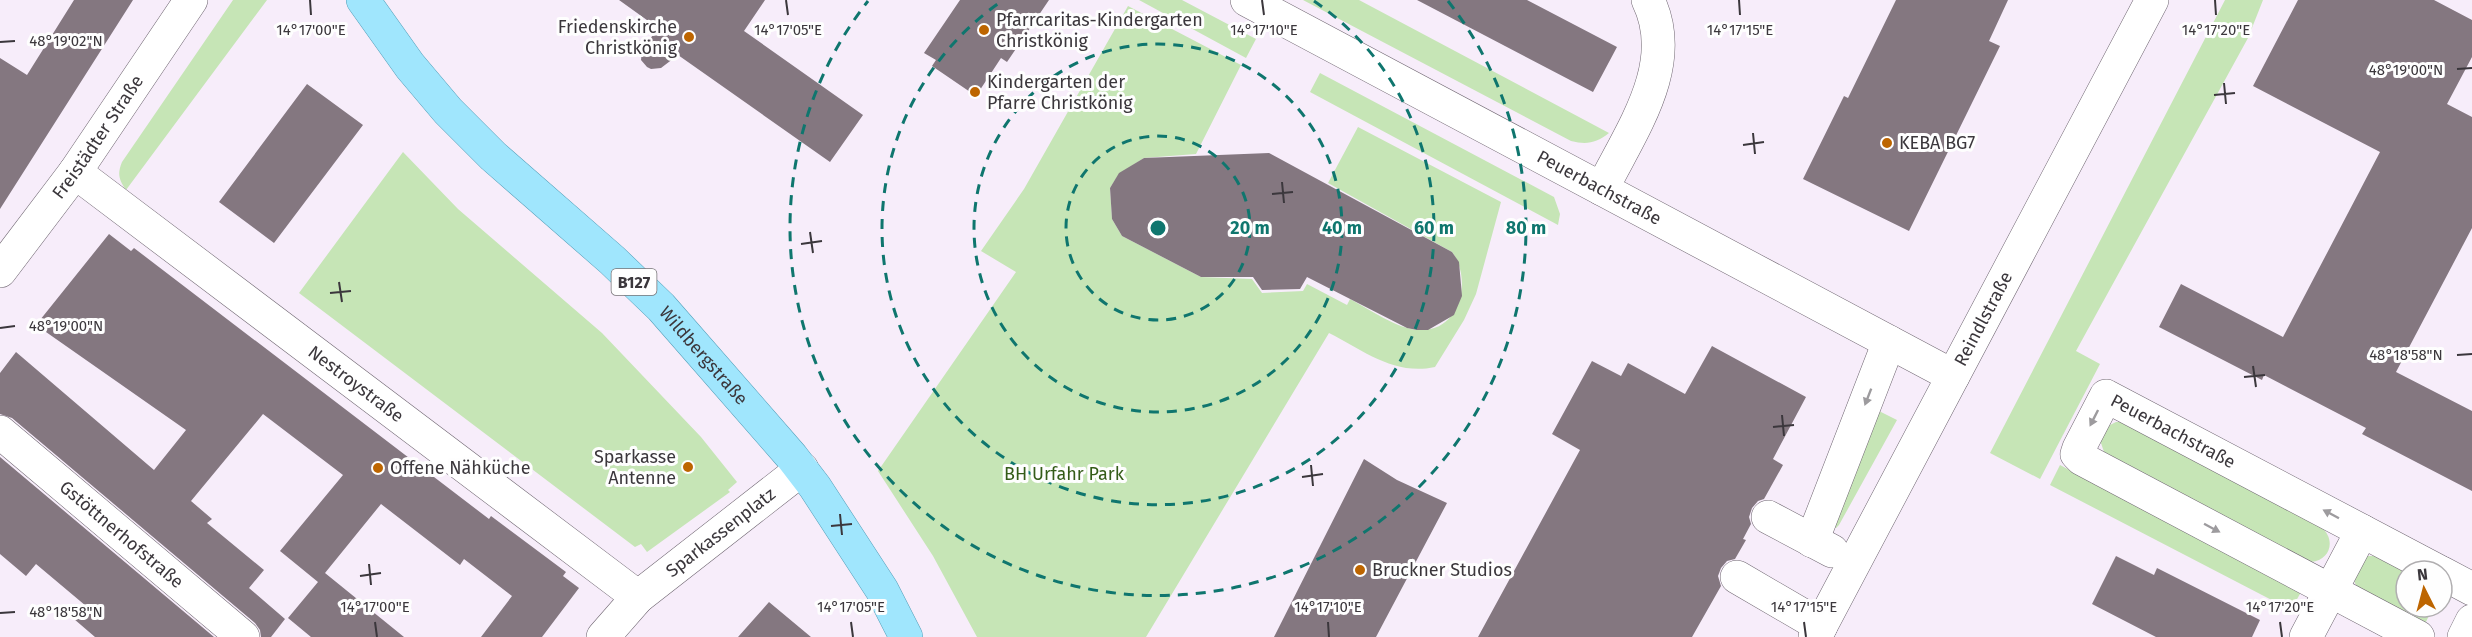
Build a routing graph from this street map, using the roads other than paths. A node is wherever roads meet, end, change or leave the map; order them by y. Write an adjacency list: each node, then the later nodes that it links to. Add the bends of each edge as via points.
1 (191, 0): 6 (street, Freistädter Straße)
2 (363, 0): 12 (main road, Wildbergstraße / B127, via 448,111 661,308)
3 (1247, 0): 7 (street, Peuerbachstraße)
4 (1648, 0): 7 (street, via 1659,39 1653,88)
5 (2152, 0): 10 (street, Reindlstraße)
6 (75, 172): 8 (street, Freistädter Straße); 22 (street, Nestroystraße)
7 (1602, 189): 9 (street, Peuerbachstraße)
8 (0, 271)
9 (1889, 342): 10 (street, Peuerbachstraße); 15 (street, one-way to 15)
10 (1953, 376): 17 (street, Reindlstraße)
11 (0, 432): 25 (street, Gstöttnerhofstraße)
12 (802, 470): 22 (street, Sparkassenplatz); 27 (main road, Wildbergstraße / B127, via 882,590)
13 (1768, 517): 15 (street)
14 (2362, 531): 16 (street, Peuerbachstraße); 21 (street); 21 (street, Peuerbachstraße, one-way to 21, via 2106,396 2079,448 2082,459)
15 (1812, 541): 17 (street)
16 (2415, 559)
17 (1853, 563): 24 (street, Reindlstraße)
18 (1737, 577): 24 (street)
19 (2454, 579): 20 (street)
20 (2472, 589)
21 (2330, 590): 28 (street); 29 (street, Peuerbachstraße)
22 (638, 597): 26 (street, Sparkassenplatz)
23 (2472, 621): 30 (street)
24 (1818, 631)
25 (243, 637)
26 (603, 637)
27 (906, 637)
28 (2306, 637)
29 (2418, 637)
30 (2464, 637)

